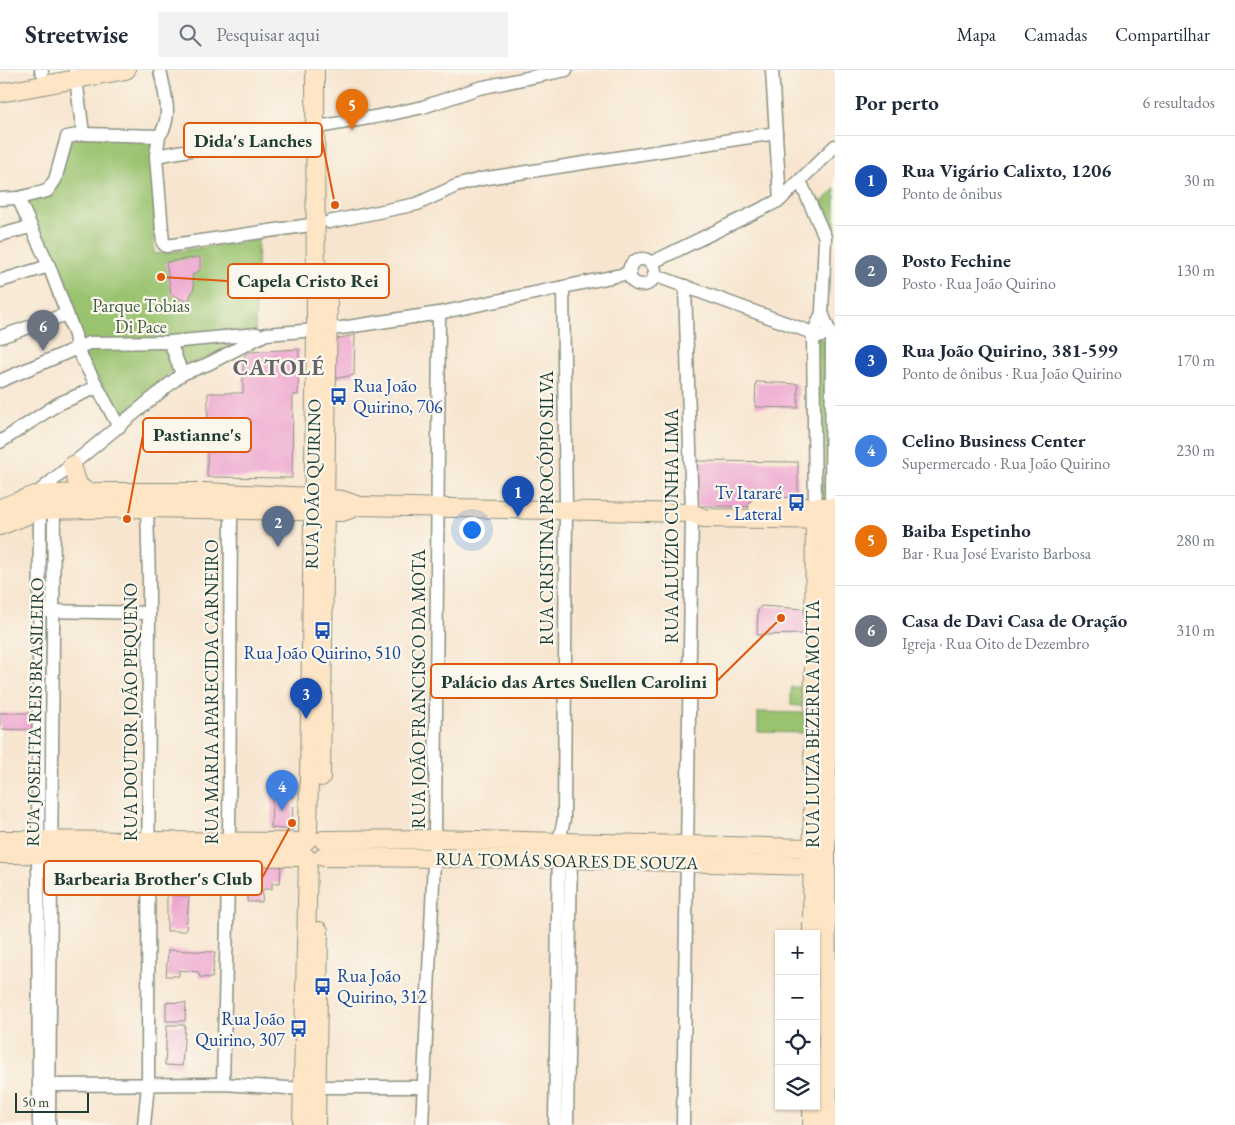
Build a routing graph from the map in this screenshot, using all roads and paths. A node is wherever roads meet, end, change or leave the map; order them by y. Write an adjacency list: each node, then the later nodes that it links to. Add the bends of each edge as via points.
1 (160, 70): 14 (street, via 167,119)
2 (315, 70): 11 (main road, RUA JOÃO QUIRINO)
3 (327, 70): 11 (main road, RUA JOÃO QUIRINO)
4 (566, 70): 11 (street, via 479,88 423,107)
5 (772, 70): 12 (street)
6 (46, 71): 9 (main road)
7 (118, 71): 8 (main road)
8 (75, 74): 10 (main road); 13 (street)
9 (0, 81)
10 (0, 93)
11 (323, 126): 16 (street); 21 (main road, RUA JOÃO QUIRINO)
12 (776, 133): 20 (street); 21 (street, via 481,179 456,186 417,204)
13 (83, 134): 14 (street); 18 (street, via 67,137 55,180 47,191)
14 (159, 136): 16 (street)
15 (835, 146): 17 (street)
16 (156, 156): 21 (street, via 163,243 171,246)
17 (800, 181): 20 (street); 31 (street, via 825,237)
18 (18, 198): 19 (street); 22 (street)
19 (0, 199)
20 (780, 200): 25 (street)
21 (323, 223): 33 (main road, RUA JOÃO QUIRINO)
22 (30, 226): 23 (street); 24 (street)
23 (0, 235)
24 (49, 266): 27 (street); 32 (street)
25 (652, 269): 26 (street, via 646,260 638,260); 26 (street, via 649,283 641,285 633,281); 28 (street)
26 (630, 273): 29 (street)
27 (0, 281)
28 (685, 286): 35 (street); 56 (street, RUA ALUÍZIO CUNHA LIMA)
29 (563, 288): 30 (street); 54 (street, RUA CRISTINA PROCÓPIO SILVA)
30 (439, 313): 33 (street); 51 (street, RUA JOÃO FRANCISCO DA MOTA)
31 (822, 313): 35 (street); 37 (street)
32 (67, 314): 36 (street); 39 (street)
33 (322, 330): 34 (street); 45 (main road, RUA JOÃO QUIRINO); 50 (main road, RUA JOÃO QUIRINO)
34 (266, 334): 38 (street); 40 (street)
35 (813, 334): 37 (street); 57 (street, RUA LUIZA BEZERRA MOTTA)
36 (0, 337)
37 (834, 339): 57 (street, RUA LUIZA BEZERRA MOTTA)
38 (170, 342): 39 (street, via 98,342); 40 (street)
39 (77, 349): 41 (street); 42 (street)
40 (182, 374): 43 (street)
41 (0, 381)
42 (97, 387): 43 (street); 44 (street, via 58,404)
43 (119, 427): 46 (street)
44 (0, 442)
45 (314, 464): 48 (main road, via 295,490); 50 (main road, RUA JOÃO QUIRINO)
46 (72, 465): 47 (main road, via 78,485); 49 (street)
47 (87, 492): 48 (main road); 49 (main road)
48 (281, 495): 50 (main road)
49 (43, 505): 52 (main road); 53 (main road); 58 (main road); 60 (street, RUA JOSELITA REIS BRASILEIRO)
50 (320, 505): 51 (main road, via 342,512 359,506); 55 (main road); 70 (main road, RUA JOÃO QUIRINO)
51 (438, 507): 54 (main road); 63 (street, RUA JOÃO FRANCISCO DA MOTA)
52 (0, 508)
53 (147, 508): 55 (main road); 61 (street, RUA DOUTOR JOÃO PEQUENO)
54 (566, 509): 56 (main road); 71 (street, RUA CRISTINA PROCÓPIO SILVA)
55 (231, 510): 69 (street, RUA MARIA APARECIDA CARNEIRO)
56 (692, 513): 57 (main road, via 703,518); 65 (street, RUA ALUÍZIO CUNHA LIMA)
57 (827, 514): 59 (main road, RUA LUIZA BEZERRA MOTTA)
58 (0, 526)
59 (822, 607): 62 (main road, RUA LUIZA BEZERRA MOTTA); 68 (main road, RUA LUIZA BEZERRA MOTTA)
60 (48, 611): 61 (street); 66 (street, RUA JOSELITA REIS BRASILEIRO)
61 (149, 613): 67 (street, RUA DOUTOR JOÃO PEQUENO)
62 (831, 752): 78 (main road, RUA LUIZA BEZERRA MOTTA)
63 (435, 839): 70 (main road, RUA TOMÁS SOARES DE SOUZA); 71 (main road, RUA TOMÁS SOARES DE SOUZA); 73 (street, RUA JOÃO FRANCISCO DA MOTA)
64 (0, 840): 66 (main road, RUA TOMÁS SOARES DE SOUZA)
65 (688, 844): 68 (main road, RUA TOMÁS SOARES DE SOUZA); 71 (main road, RUA TOMÁS SOARES DE SOUZA); 74 (street, RUA ALUÍZIO CUNHA LIMA)
66 (44, 847): 67 (main road, RUA TOMÁS SOARES DE SOUZA); 72 (main road, RUA TOMÁS SOARES DE SOUZA); 80 (street, RUA JOSELITA REIS BRASILEIRO); 85 (street, RUA JOSELITA REIS BRASILEIRO)
67 (149, 848): 69 (main road, RUA TOMÁS SOARES DE SOUZA); 81 (street, RUA DOUTOR JOÃO PEQUENO)
68 (812, 848): 75 (main road, RUA LUIZA BEZERRA MOTTA)
69 (228, 849): 70 (main road, RUA TOMÁS SOARES DE SOUZA); 79 (street, RUA MARIA APARECIDA CARNEIRO)
70 (314, 849): 73 (main road, RUA TOMÁS SOARES DE SOUZA); 83 (main road, RUA JOÃO QUIRINO)
71 (565, 850): 73 (main road, RUA TOMÁS SOARES DE SOUZA); 74 (main road, RUA TOMÁS SOARES DE SOUZA); 77 (street, RUA CRISTINA PROCÓPIO SILVA)
72 (0, 854)
73 (434, 858): 82 (street, RUA JOÃO FRANCISCO DA MOTA)
74 (688, 863): 75 (main road, RUA TOMÁS SOARES DE SOUZA); 93 (street, RUA ALUÍZIO CUNHA LIMA)
75 (812, 866): 76 (main road, RUA LUIZA BEZERRA MOTTA)
76 (812, 930)
77 (563, 1008): 91 (street, RUA CRISTINA PROCÓPIO SILVA); 92 (street, RUA CRISTINA PROCÓPIO SILVA)
78 (827, 1040): 95 (main road, RUA LUIZA BEZERRA MOTTA)
79 (223, 1084): 81 (street); 83 (street)
80 (50, 1085): 81 (street); 86 (street, RUA JOSELITA REIS BRASILEIRO)
81 (148, 1085): 87 (street, RUA DOUTOR JOÃO PEQUENO)
82 (424, 1087): 83 (street); 90 (street, RUA JOÃO FRANCISCO DA MOTA)
83 (309, 1088): 88 (main road, RUA JOÃO QUIRINO); 89 (main road, RUA JOÃO QUIRINO)
84 (812, 1110): 94 (main road)
85 (39, 1125)
86 (49, 1125)
87 (144, 1125)
88 (302, 1125)
89 (316, 1125)
90 (422, 1125)
91 (556, 1125)
92 (567, 1125)
93 (683, 1125)
94 (812, 1125)
95 (828, 1125)

